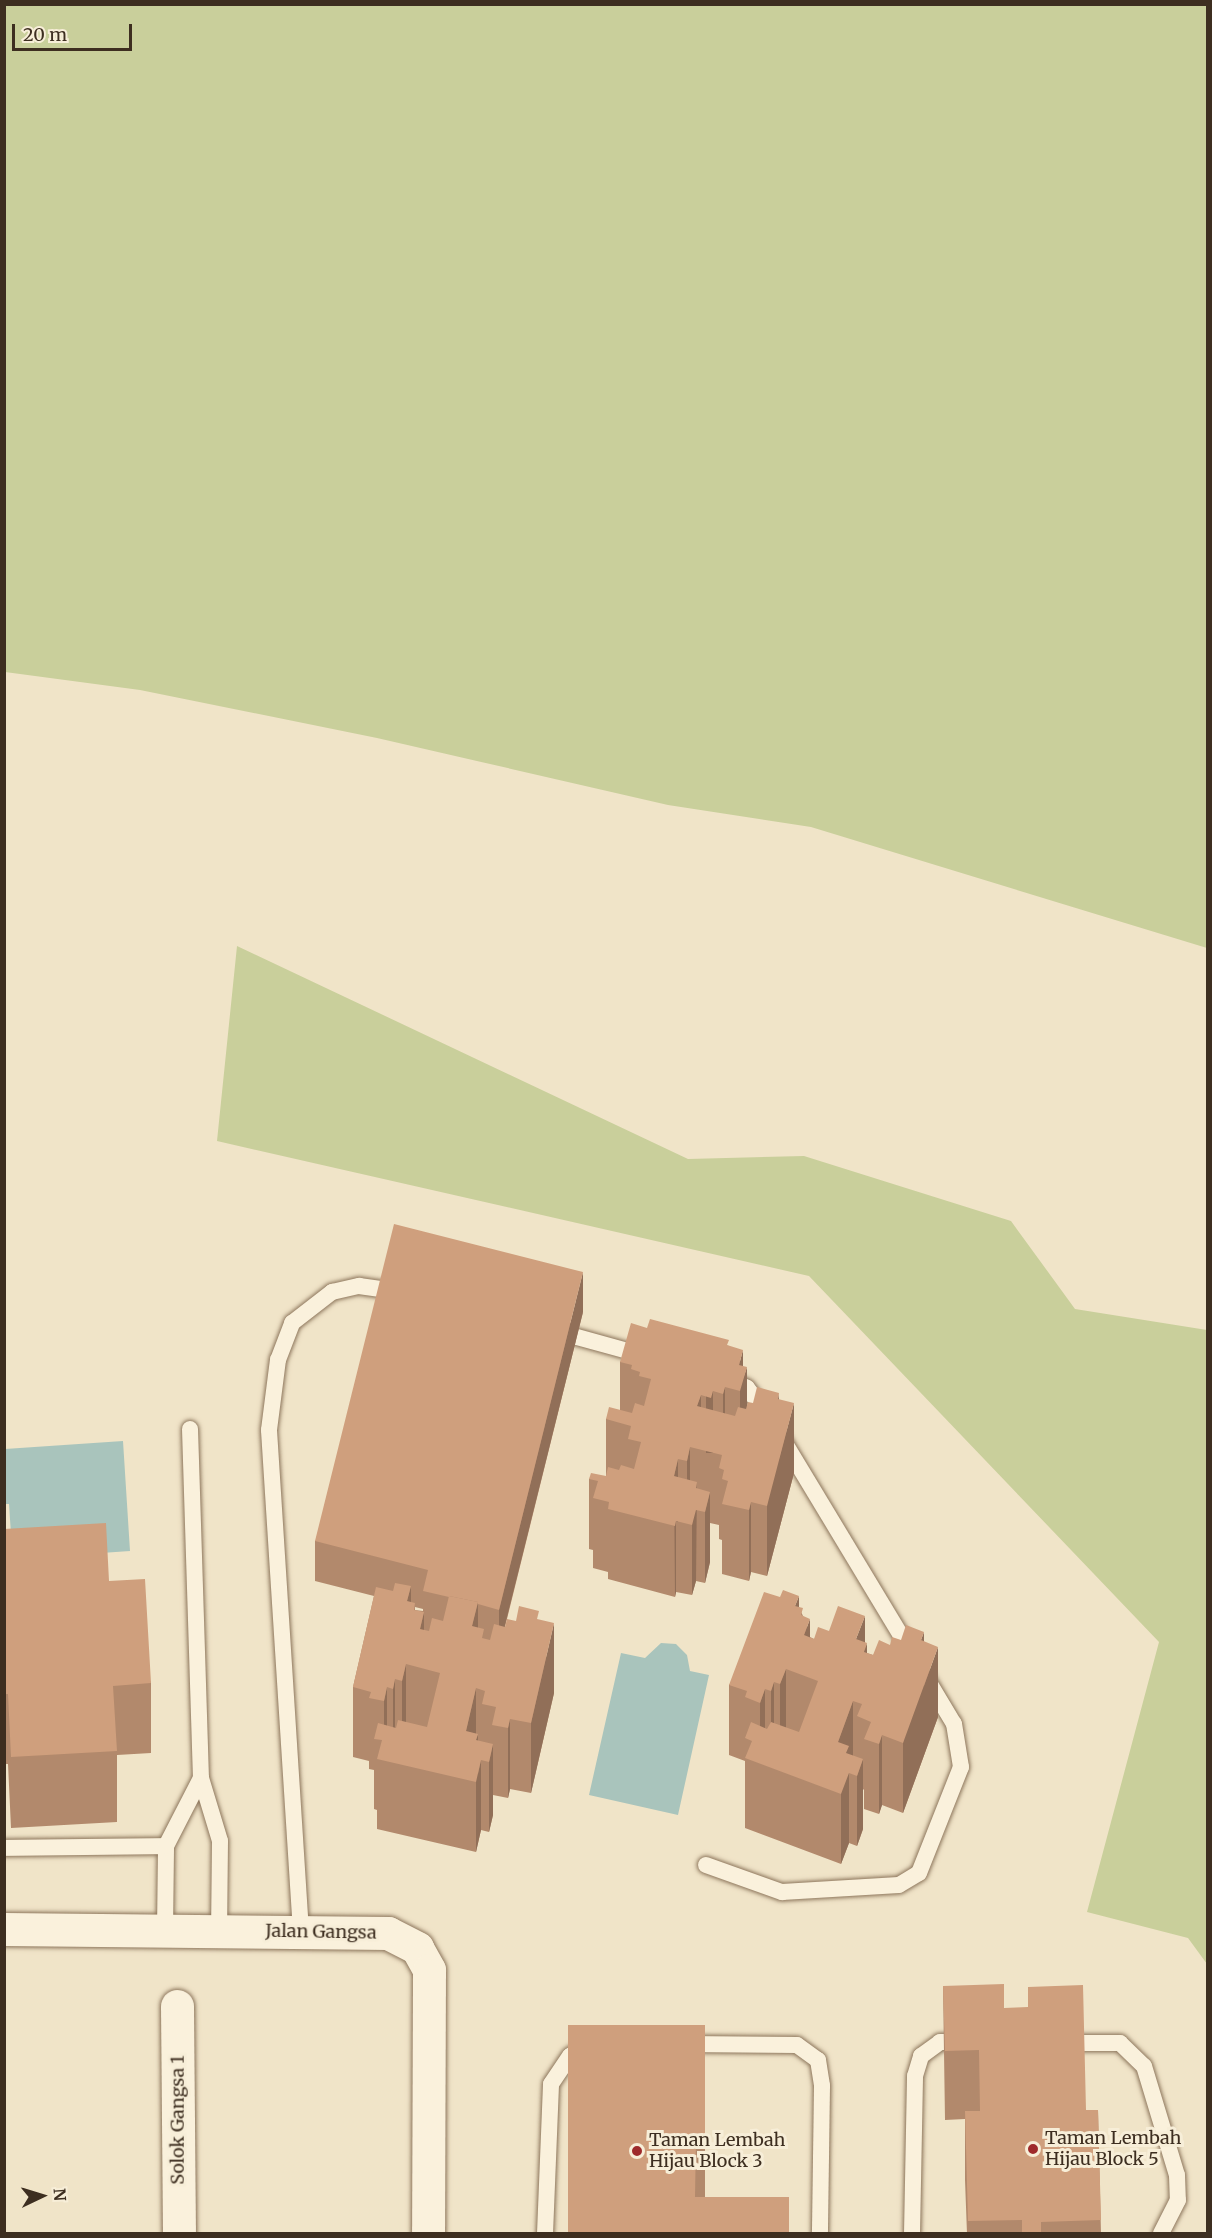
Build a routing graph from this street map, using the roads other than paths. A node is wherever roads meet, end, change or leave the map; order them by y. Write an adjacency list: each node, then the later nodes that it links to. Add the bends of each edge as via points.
1 (388, 1290): 13 (lane, via 359,1286 332,1292 292,1323 278,1360 269,1430)
2 (577, 1337): 3 (lane)
3 (666, 1361)
4 (711, 1373): 9 (lane, via 747,1388 766,1412 954,1724 961,1767 919,1873 899,1885 782,1892)
5 (190, 1429): 6 (lane)
6 (201, 1778): 7 (lane); 12 (lane, via 220,1841)
7 (166, 1846): 8 (lane); 11 (lane)
8 (4, 1848)
9 (706, 1865)
10 (4, 1929): 11 (street, Jalan Gangsa)
11 (165, 1931): 12 (street, Jalan Gangsa)
12 (219, 1931): 13 (street, Jalan Gangsa)
13 (301, 1932): 20 (street, Jalan Gangsa, via 388,1933 417,1948 429,1970)
14 (177, 2006): 19 (street, Solok Gangsa 1)
15 (976, 2042): 23 (lane, via 940,2042 921,2056 915,2076)
16 (602, 2043): 21 (lane, via 591,2043 570,2056 551,2084)
17 (1048, 2043): 24 (lane, via 1120,2043 1144,2066 1177,2175 1178,2200)
18 (671, 2044): 22 (lane, via 797,2045 818,2060 822,2086)
19 (179, 2234)
20 (428, 2234)
21 (545, 2234)
22 (820, 2234)
23 (912, 2234)
24 (1161, 2234)

